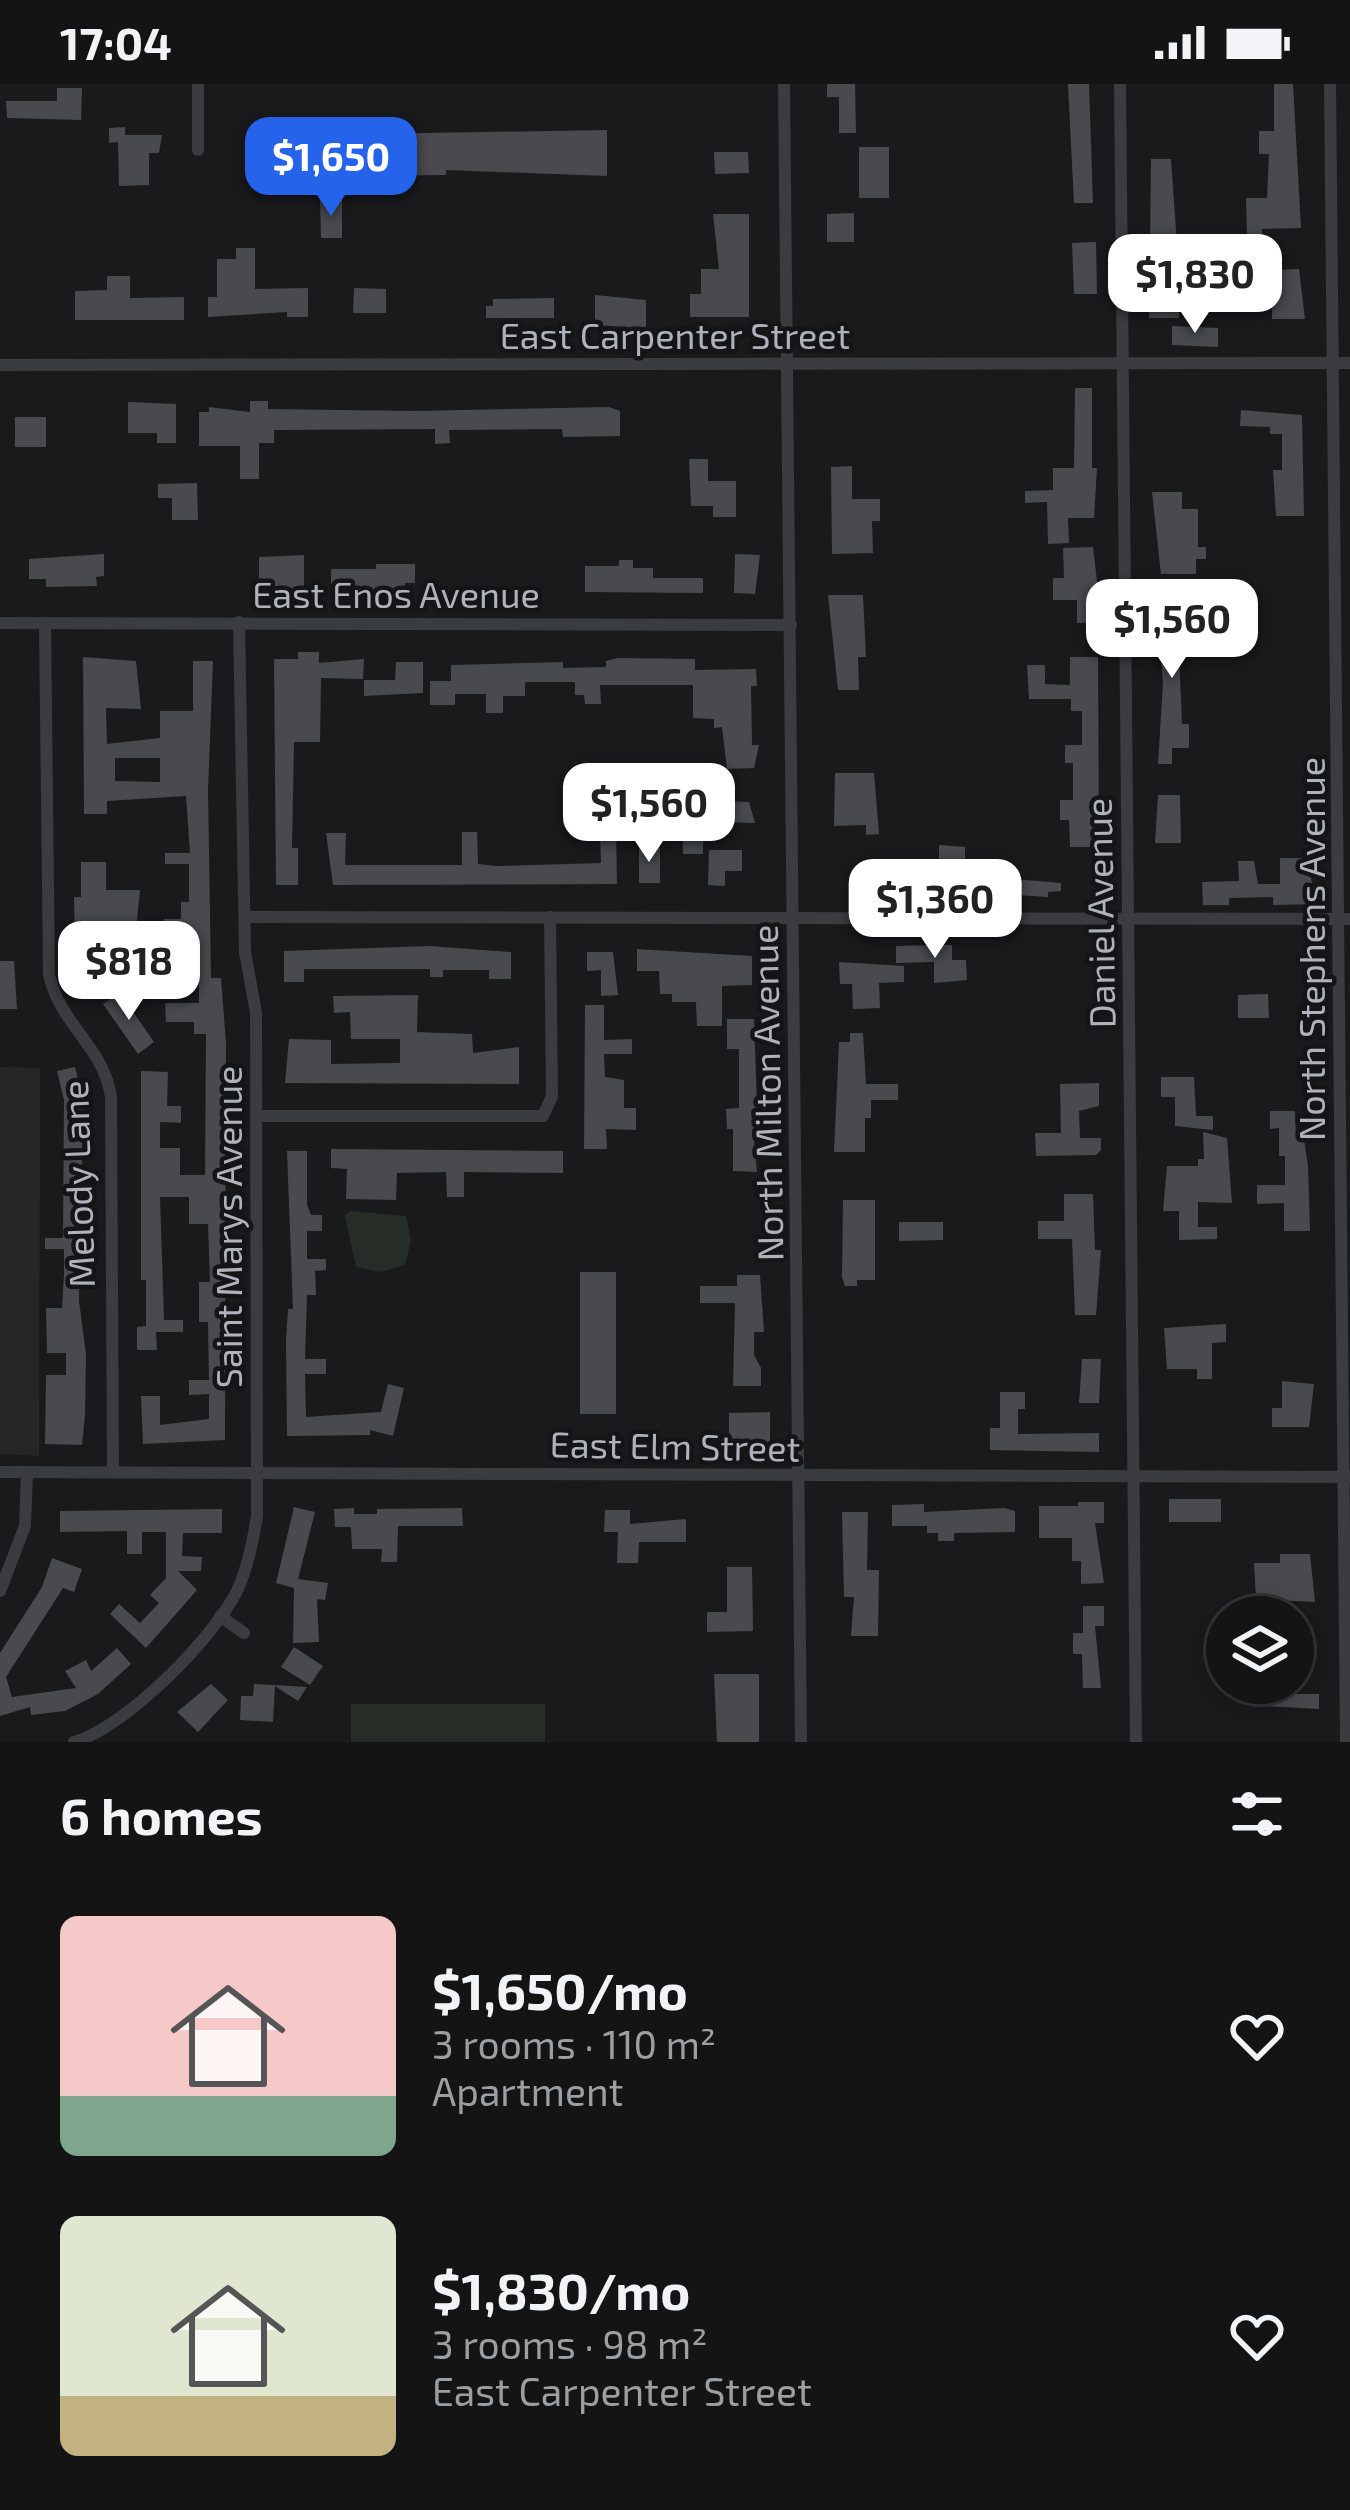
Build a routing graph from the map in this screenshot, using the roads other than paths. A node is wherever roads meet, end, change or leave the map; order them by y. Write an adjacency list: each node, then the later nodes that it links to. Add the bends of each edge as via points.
1 (198, 84): 5 (street)
2 (784, 84): 6 (street, North Milton Avenue)
3 (1120, 84): 10 (street, Daniel Avenue)
4 (1330, 84): 7 (street, North Stephens Avenue)
5 (198, 150)
6 (788, 363): 9 (street, East Carpenter Street); 10 (street, East Carpenter Street); 14 (street, North Milton Avenue)
7 (1334, 363): 8 (street, East Carpenter Street); 10 (street, East Carpenter Street); 19 (street, North Stephens Avenue)
8 (1350, 363)
9 (0, 364)
10 (1123, 364): 18 (street, Daniel Avenue)
11 (239, 622): 13 (street, East Enos Avenue); 14 (street, East Enos Avenue); 15 (street, Saint Marys Avenue)
12 (0, 623): 13 (street, East Enos Avenue)
13 (45, 623): 23 (street, Melody Lane, via 49,974 59,1009 100,1058 111,1097)
14 (791, 625): 17 (street, North Milton Avenue)
15 (245, 916): 16 (street); 20 (street, Saint Marys Avenue)
16 (550, 917): 17 (street); 20 (street, via 552,1096 543,1116)
17 (794, 919): 18 (street); 25 (street, North Milton Avenue)
18 (1129, 920): 19 (street); 26 (street, Daniel Avenue)
19 (1345, 920): 27 (street, North Stephens Avenue)
20 (256, 1115): 24 (street, Saint Marys Avenue)
21 (0, 1472): 22 (street, East Elm Street)
22 (27, 1472): 23 (street, East Elm Street); 28 (street, via 25,1526)
23 (113, 1472): 24 (street, East Elm Street)
24 (258, 1473): 25 (street, East Elm Street); 29 (street, Saint Marys Avenue, via 253,1540)
25 (799, 1477): 26 (street, East Elm Street); 33 (street, North Milton Avenue)
26 (1135, 1477): 27 (street, East Elm Street); 34 (street, Daniel Avenue)
27 (1347, 1477): 35 (street, North Stephens Avenue)
28 (0, 1591)
29 (220, 1616): 30 (street); 31 (street, Saint Marys Avenue)
30 (244, 1633)
31 (99, 1738): 32 (street, Saint Marys Avenue)
32 (74, 1742)
33 (801, 1742)
34 (1136, 1742)
35 (1346, 1742)

